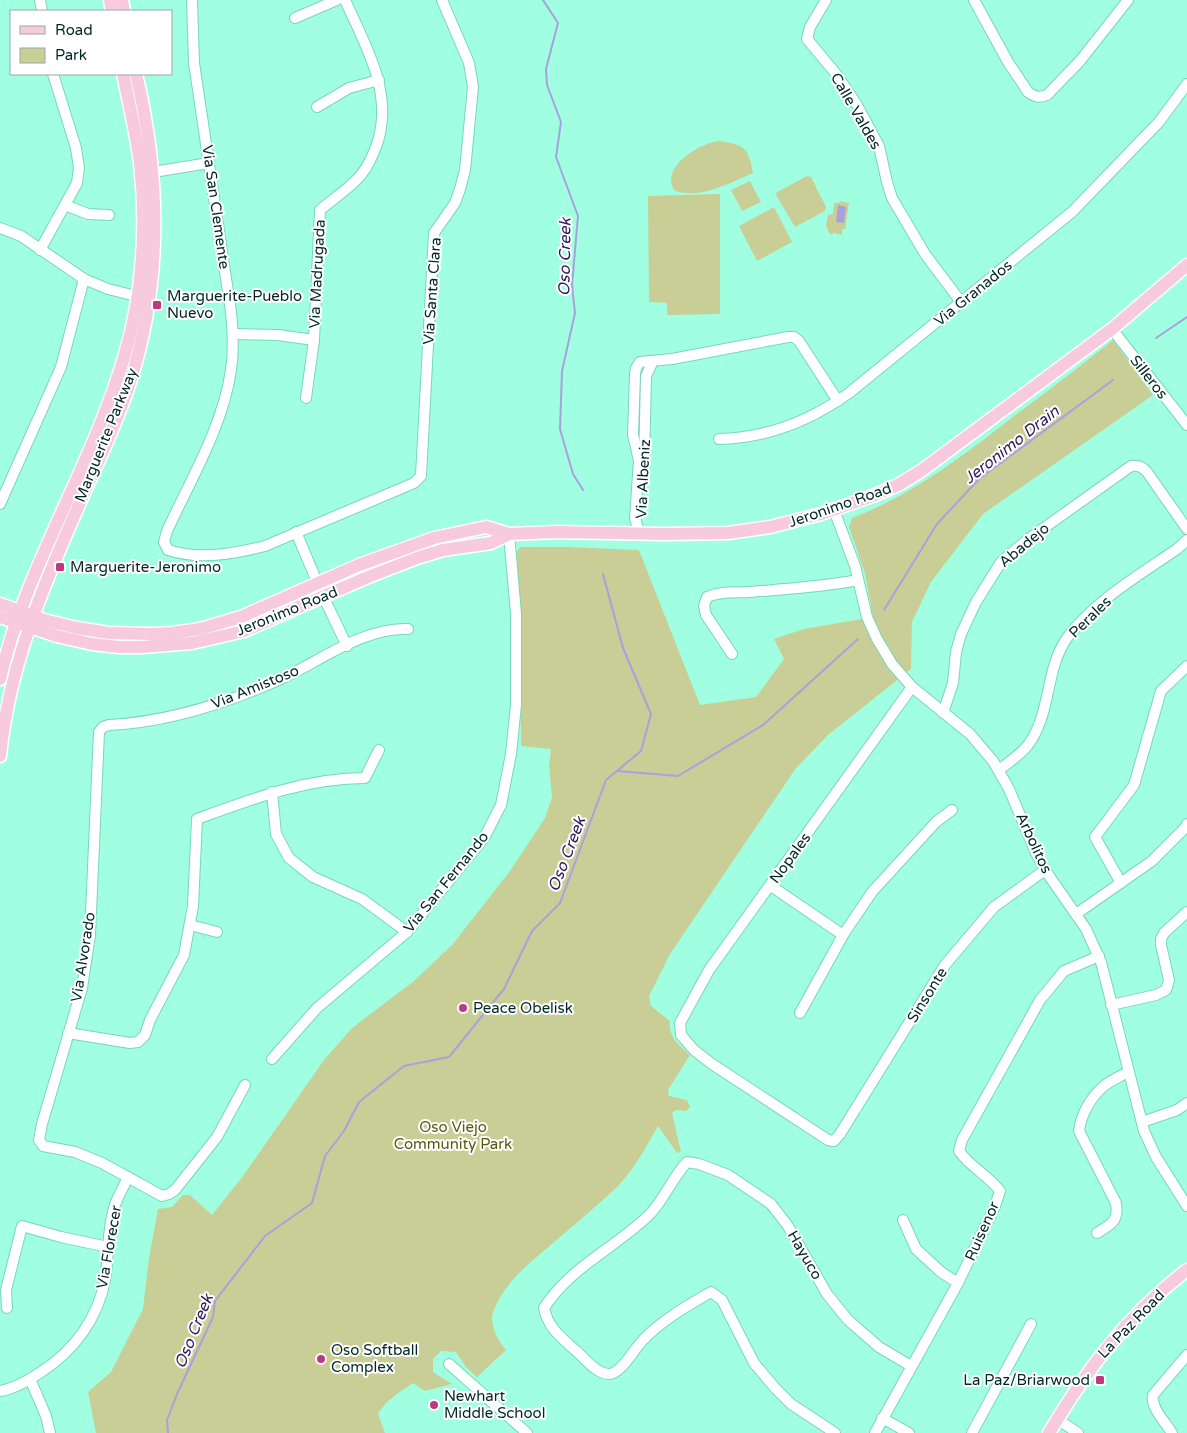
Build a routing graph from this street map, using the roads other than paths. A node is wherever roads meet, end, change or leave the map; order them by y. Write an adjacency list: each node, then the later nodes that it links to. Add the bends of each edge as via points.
1 (192, 0): 15 (street, Via San Clemente, via 194,64)
2 (337, 0): 8 (street)
3 (345, 0): 12 (street, Via Madrugada)
4 (442, 0): 38 (street, Via Santa Clara, via 469,63 473,87 465,170 460,189 455,203 434,233 421,476 414,482)
5 (826, 0): 24 (street, Calle Valdes, via 807,38 838,75 857,105 879,146 892,198 925,254)
6 (974, 0): 7 (street, via 1028,92 1041,97 1047,95 1080,61)
7 (1128, 0)
8 (295, 18)
9 (53, 75): 17 (street, via 79,168 77,183)
10 (123, 75): 16 (main road, Marguerite Parkway, via 136,140)
11 (136, 75): 16 (main road, Marguerite Parkway, via 147,128)
12 (379, 80): 14 (street, via 349,88); 27 (street, Via Madrugada, via 381,131 370,162 349,187 320,210)
13 (1187, 84): 24 (street, Via Granados, via 1159,122 1080,205)
14 (316, 107)
15 (209, 163): 16 (street); 26 (street, Via San Clemente)
16 (147, 173): 23 (main road, Marguerite Parkway, via 142,207)
17 (65, 205): 18 (street, via 88,214); 20 (street)
18 (108, 216)
19 (0, 228): 20 (street, via 20,236)
20 (40, 250): 22 (street)
21 (1187, 265): 25 (main road, Jeronimo Road)
22 (84, 279): 23 (street); 35 (street, via 61,367)
23 (143, 298): 47 (main road, Marguerite Parkway, via 144,328 131,380)
24 (962, 302): 32 (street, Via Granados)
25 (1112, 329): 33 (street, Silleros); 36 (main road, Jeronimo Road, via 921,471 890,488)
26 (233, 334): 27 (street); 38 (street, Via San Clemente, via 226,395 213,433 164,542 168,550 180,554 240,553)
27 (314, 340): 29 (street, Via Madrugada)
28 (653, 361): 30 (street, Via Albeniz, via 638,364); 31 (street, Via Albeniz, via 646,376); 32 (street, Via Albeniz, via 794,337)
29 (306, 398)
30 (634, 401): 31 (street); 39 (street, Via Albeniz, via 633,435 639,461 635,518)
31 (646, 401): 39 (street, Via Albeniz)
32 (838, 401): 34 (street, Via Granados, via 792,425 749,438)
33 (1187, 425)
34 (720, 439)
35 (0, 504)
36 (834, 510): 39 (main road, Jeronimo Road, via 770,527 728,533); 42 (street, Arbolitos)
37 (1187, 528): 54 (street, Abadejo, via 1145,469 1131,466 1027,540 1001,562 976,602 961,634 951,693)
38 (296, 532): 43 (street)
39 (639, 533): 40 (main road, Jeronimo Road)
40 (509, 534): 43 (main road, Jeronimo Road, via 486,527 434,538 359,565); 44 (main road, Jeronimo Road, via 491,542 417,558); 69 (street, Via San Fernando, via 516,614 516,705 501,805 484,838)
41 (1187, 540): 58 (street, Perales, via 1178,550 1104,601 1067,638 1056,657 1040,725 1032,741)
42 (858, 580): 50 (street, via 824,586 716,592 707,597 706,615); 53 (street, Arbolitos, via 867,617 877,640)
43 (318, 584): 44 (street); 47 (main road, Jeronimo Road, via 241,617 172,633 109,633)
44 (323, 596): 47 (main road, Jeronimo Road, via 244,631 166,646 92,644 58,636); 49 (street)
45 (0, 604): 47 (main road, Jeronimo Road)
46 (0, 617): 47 (main road, Jeronimo Road)
47 (24, 619): 52 (main road, Marguerite Parkway); 57 (main road, Marguerite Parkway)
48 (408, 630): 49 (street, Via Amistoso, via 384,631)
49 (347, 646): 55 (street, Via Amistoso, via 283,678 201,710 109,725)
50 (732, 654)
51 (1187, 666): 63 (street, via 1161,691 1134,784 1095,837)
52 (0, 679)
53 (912, 687): 54 (street, Arbolitos); 64 (street, Nopales)
54 (943, 713): 58 (street, Arbolitos, via 975,738)
55 (100, 732): 74 (street, Via Alvorado, via 90,935 82,988)
56 (379, 750): 59 (street, via 365,778 323,780)
57 (0, 756)
58 (999, 770): 62 (street, Arbolitos)
59 (272, 792): 67 (street, via 198,819); 69 (street, via 276,834 289,858 313,877 362,899)
60 (952, 810): 70 (street, via 936,822 872,892)
61 (1187, 824): 63 (street, via 1152,861)
62 (1045, 870): 66 (street, Arbolitos); 75 (street, Sinsonte, via 994,907 945,965 834,1141 712,1064)
63 (1122, 883): 66 (street)
64 (771, 886): 70 (street); 75 (street, Nopales, via 709,970 680,1023)
65 (1187, 912): 72 (street, via 1164,933 1162,939 1169,980 1166,990)
66 (1076, 914): 71 (street, Arbolitos)
67 (190, 925): 68 (street); 74 (street, via 184,955 138,1042)
68 (217, 932)
69 (407, 932): 76 (street, Via San Fernando, via 317,1008)
70 (843, 935): 73 (street)
71 (1099, 956): 72 (street, Arbolitos); 87 (street, Ruisenor, via 1064,971 1040,1000 962,1140 958,1151 965,1161 993,1182 1000,1192)
72 (1111, 1005): 77 (street, Arbolitos)
73 (800, 1013)
74 (68, 1033): 81 (street, Via Alvorado, via 39,1140 43,1146 75,1152)
75 (681, 1035)
76 (272, 1059)
77 (1128, 1072): 80 (street, Arbolitos); 84 (street, via 1104,1085 1088,1104 1080,1122 1079,1131 1118,1214 1114,1222)
78 (245, 1085): 81 (street, via 207,1151 175,1190 162,1196)
79 (1187, 1103): 80 (street, via 1177,1110)
80 (1142, 1122): 82 (street, Arbolitos, via 1156,1157)
81 (128, 1177): 85 (street, Via Florecer, via 114,1207)
82 (1187, 1206)
83 (902, 1220): 87 (street, via 916,1249)
84 (1097, 1234)
85 (108, 1247): 88 (street, via 22,1226 6,1290); 93 (street, Via Florecer, via 105,1281 86,1330 50,1366)
86 (1187, 1270): 96 (main road, La Paz Road, via 1116,1336 1088,1371)
87 (958, 1283): 92 (street, Ruisenor)
88 (7, 1308)
89 (1032, 1324): 102 (street)
90 (1187, 1355): 105 (street, via 1152,1399)
91 (449, 1364): 98 (street)
92 (911, 1366): 95 (street, Ruisenor); 99 (street, Hayuco, via 879,1347 848,1320 827,1294 788,1226 771,1204 728,1175 699,1164 686,1162 651,1213 572,1275 544,1308 547,1321 559,1335 608,1374 619,1371 642,1340 662,1322 711,1292 722,1300 754,1363 775,1388 791,1404)
93 (30, 1379): 94 (street, Via Florecer); 97 (street)
94 (0, 1391)
95 (882, 1418): 100 (street, Ruisenor); 101 (street)
96 (1057, 1419): 103 (main road, La Paz Road); 104 (street)
97 (50, 1433)
98 (527, 1433)
99 (834, 1433)
100 (875, 1433)
101 (908, 1433)
102 (972, 1433)
103 (1049, 1433)
104 (1078, 1433)
105 (1172, 1433)

